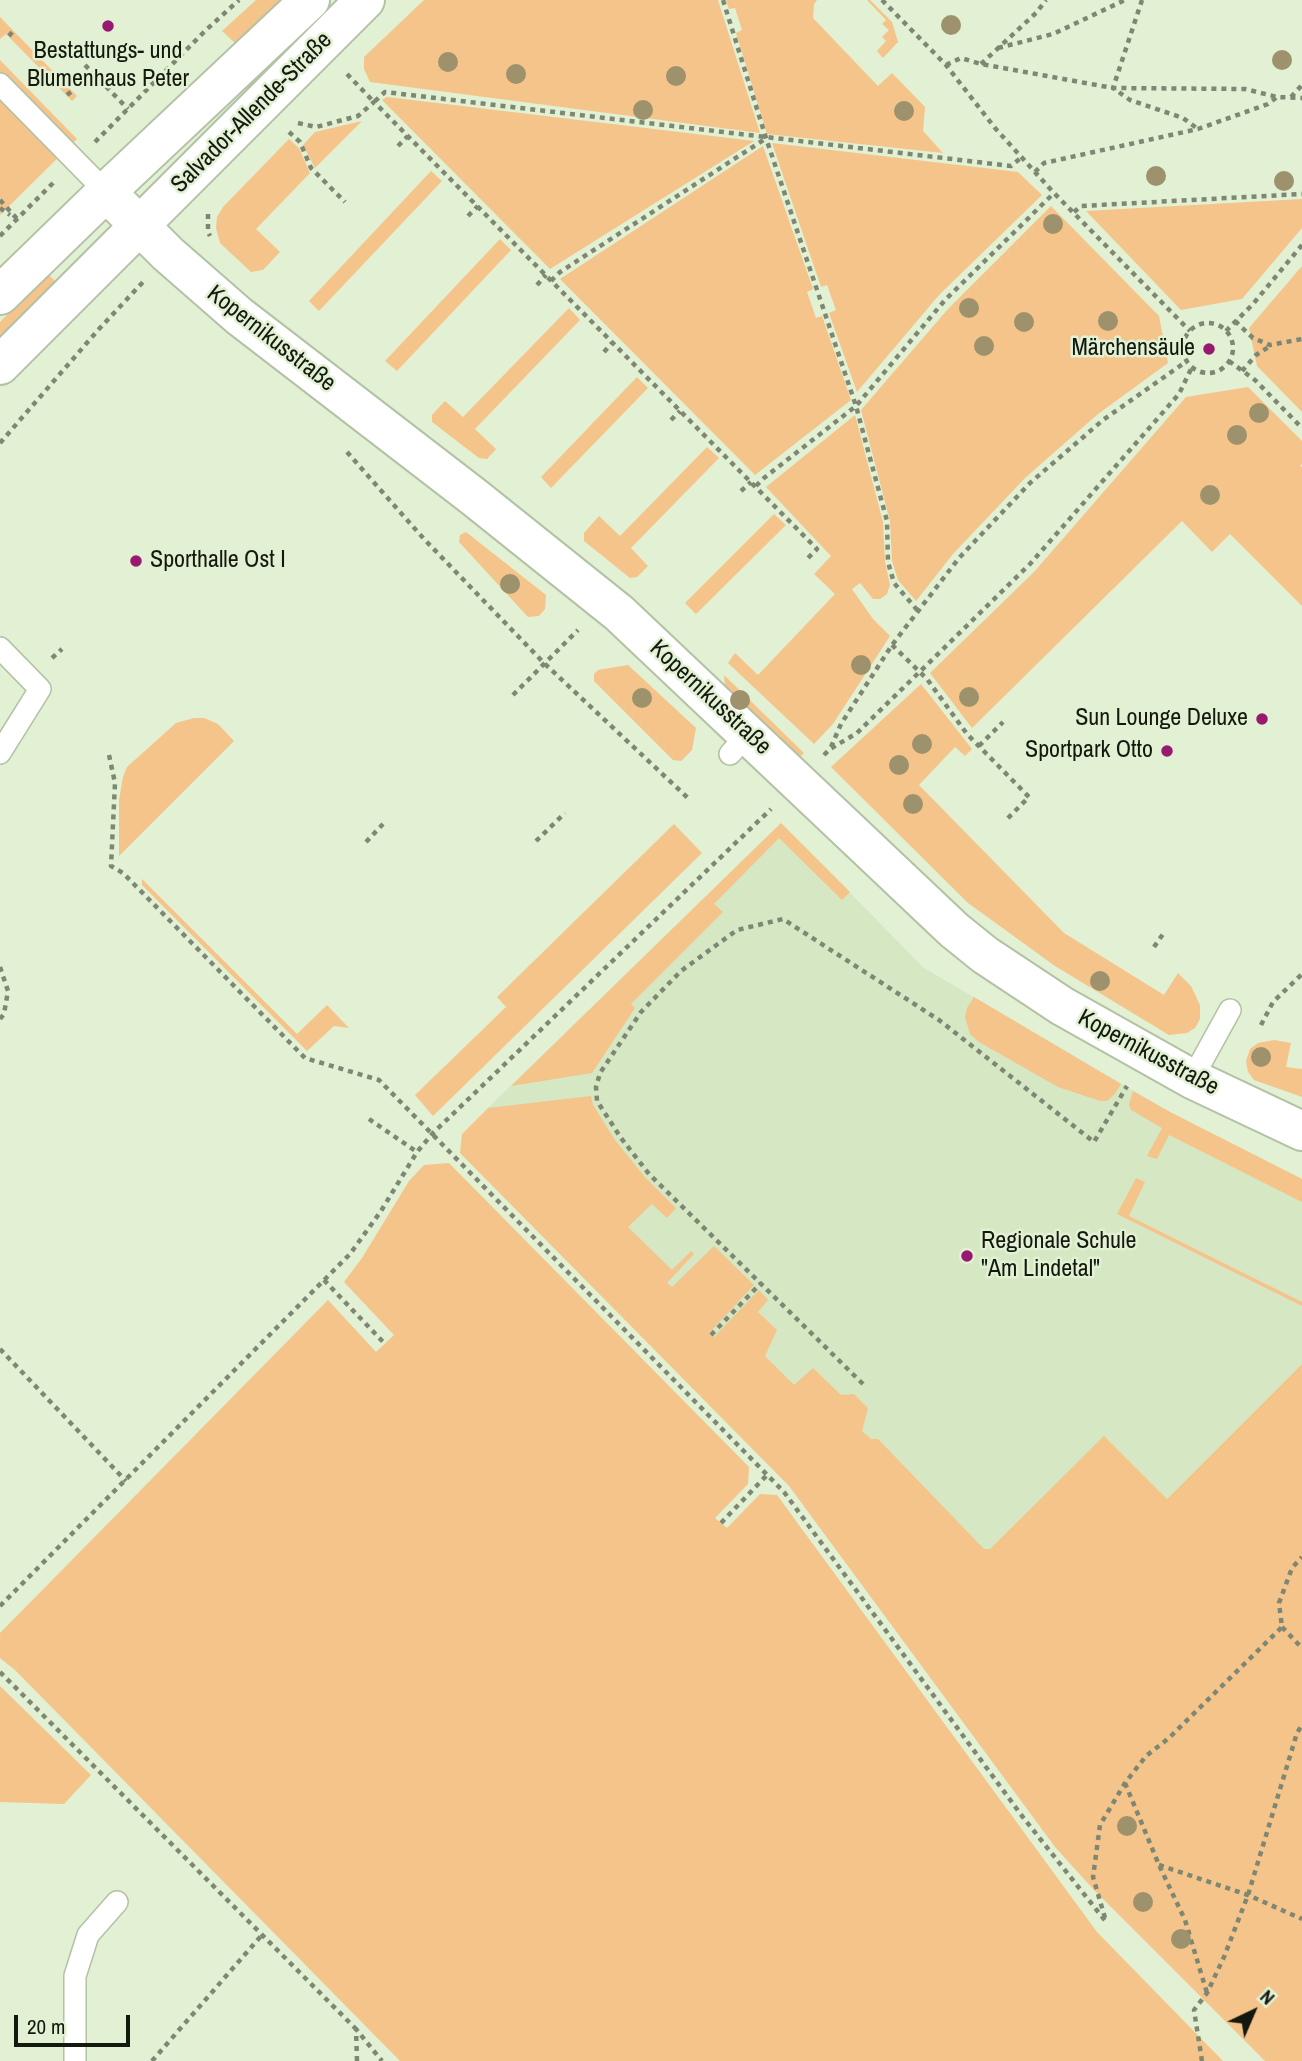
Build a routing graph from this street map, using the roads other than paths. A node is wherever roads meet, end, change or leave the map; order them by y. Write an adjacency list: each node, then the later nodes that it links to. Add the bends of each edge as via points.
1 (310, 0): 4 (street, Salvador-Allende-Straße)
2 (365, 0): 5 (street, Salvador-Allende-Straße)
3 (0, 84): 4 (lane)
4 (106, 192): 5 (street); 6 (street, Salvador-Allende-Straße)
5 (140, 226): 7 (street, Salvador-Allende-Straße); 11 (street, Kopernikusstraße, via 239,316 619,613 739,744 954,930 1062,1006)
6 (0, 295)
7 (0, 365)
8 (0, 648): 9 (lane, via 40,689)
9 (0, 753)
10 (1230, 1010): 11 (lane)
11 (1192, 1079): 12 (street, Kopernikusstraße)
12 (1302, 1131)
13 (117, 1902): 14 (lane, via 88,1935 75,1976)
14 (75, 2061)

